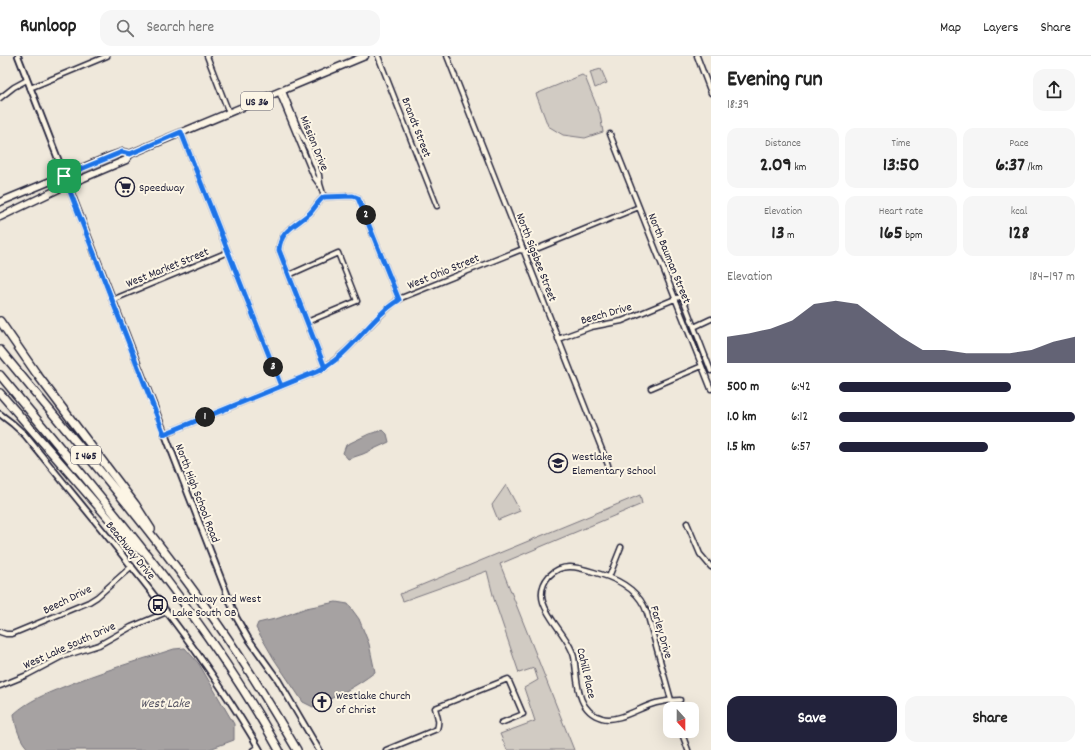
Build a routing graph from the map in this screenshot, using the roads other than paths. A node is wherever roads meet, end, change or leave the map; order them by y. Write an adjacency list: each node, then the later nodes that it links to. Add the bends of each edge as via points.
1 (18, 56): 8 (street, North High School Road)
2 (107, 56): 9 (street)
3 (207, 56): 13 (street)
4 (365, 56): 10 (main road, US 36)
5 (378, 56): 21 (street, Brandt Street)
6 (447, 56): 24 (street, North Sigsbee Street)
7 (697, 56): 11 (street)
8 (27, 80): 9 (street, North High School Road); 12 (street)
9 (30, 88): 17 (street, North High School Road)
10 (281, 92): 13 (main road, US 36); 19 (street, Mission Drive, via 309,149)
11 (711, 93)
12 (0, 98)
13 (230, 113): 14 (main road, US 36)
14 (181, 132): 16 (main road, US 36); 25 (street)
15 (610, 134): 22 (street, North Bauman Street)
16 (130, 154): 17 (main road, US 36, via 122,152); 18 (main road, US 36, via 126,160)
17 (64, 176): 18 (street, North High School Road); 20 (main road, US 36)
18 (67, 185): 23 (main road, US 36); 29 (street, North High School Road)
19 (324, 197): 26 (street, via 307,215 286,231 282,238 279,250); 30 (street, via 358,198)
20 (0, 202)
21 (437, 206)
22 (639, 207): 24 (street, West Ohio Street, via 528,252); 28 (street, North Bauman Street)
23 (0, 217)
24 (524, 251): 30 (street, West Ohio Street, via 520,250); 35 (street, North Sigsbee Street)
25 (228, 252): 29 (street, West Market Street); 41 (street)
26 (289, 275): 33 (street); 33 (street, via 338,253 357,301)
27 (682, 296): 28 (street, Beech Drive); 34 (street, North Bauman Street)
28 (676, 298): 35 (street, Beech Drive, via 622,321 590,327); 37 (street, North Bauman Street)
29 (112, 300): 46 (street, North High School Road)
30 (399, 300): 38 (street, West Ohio Street, via 384,311 342,355)
31 (711, 319): 34 (street)
32 (0, 321): 51 (highway, via 135,504)
33 (307, 322): 38 (street)
34 (694, 327): 39 (street, North Bauman Street)
35 (558, 339): 47 (street, North Sigsbee Street)
36 (0, 350): 51 (highway, I 465)
37 (702, 366): 42 (street); 43 (street, North Bauman Street)
38 (325, 368): 41 (street, West Ohio Street)
39 (711, 371)
40 (0, 375): 50 (highway, I 465)
41 (281, 386): 46 (street, West Ohio Street)
42 (651, 388)
43 (711, 389)
44 (0, 393): 50 (highway, via 130,543)
45 (0, 414): 52 (street, Beachway Drive, via 25,435)
46 (164, 434): 66 (street, North High School Road, via 238,622 278,680)
47 (608, 465)
48 (687, 523): 53 (street, via 701,556)
49 (621, 547): 54 (street)
50 (149, 557): 64 (highway, I 465, via 205,632)
51 (170, 560): 65 (highway, I 465, via 238,654)
52 (132, 566): 55 (street, Beachway Drive); 56 (street, Beech Drive, via 89,602 14,633)
53 (711, 567)
54 (609, 577): 58 (street, Farley Drive, via 631,589 644,606); 58 (street, Cahill Place, via 577,567 568,567 550,575 543,589 542,600 546,610 572,649 582,702 595,716 611,719 656,702)
55 (167, 612): 57 (street, West Lake South Drive, via 131,627 99,645 61,657); 62 (street, Beachway Drive, via 183,632)
56 (2, 633)
57 (0, 686)
58 (671, 700): 59 (street, Cahill Place)
59 (680, 700)
60 (501, 723): 67 (street, via 523,714 508,679 435,708 439,720 437,729)
61 (684, 738): 68 (street)
62 (259, 749): 63 (street)
63 (253, 750)
64 (279, 750)
65 (297, 750)
66 (319, 750)
67 (386, 750)
68 (688, 750)

